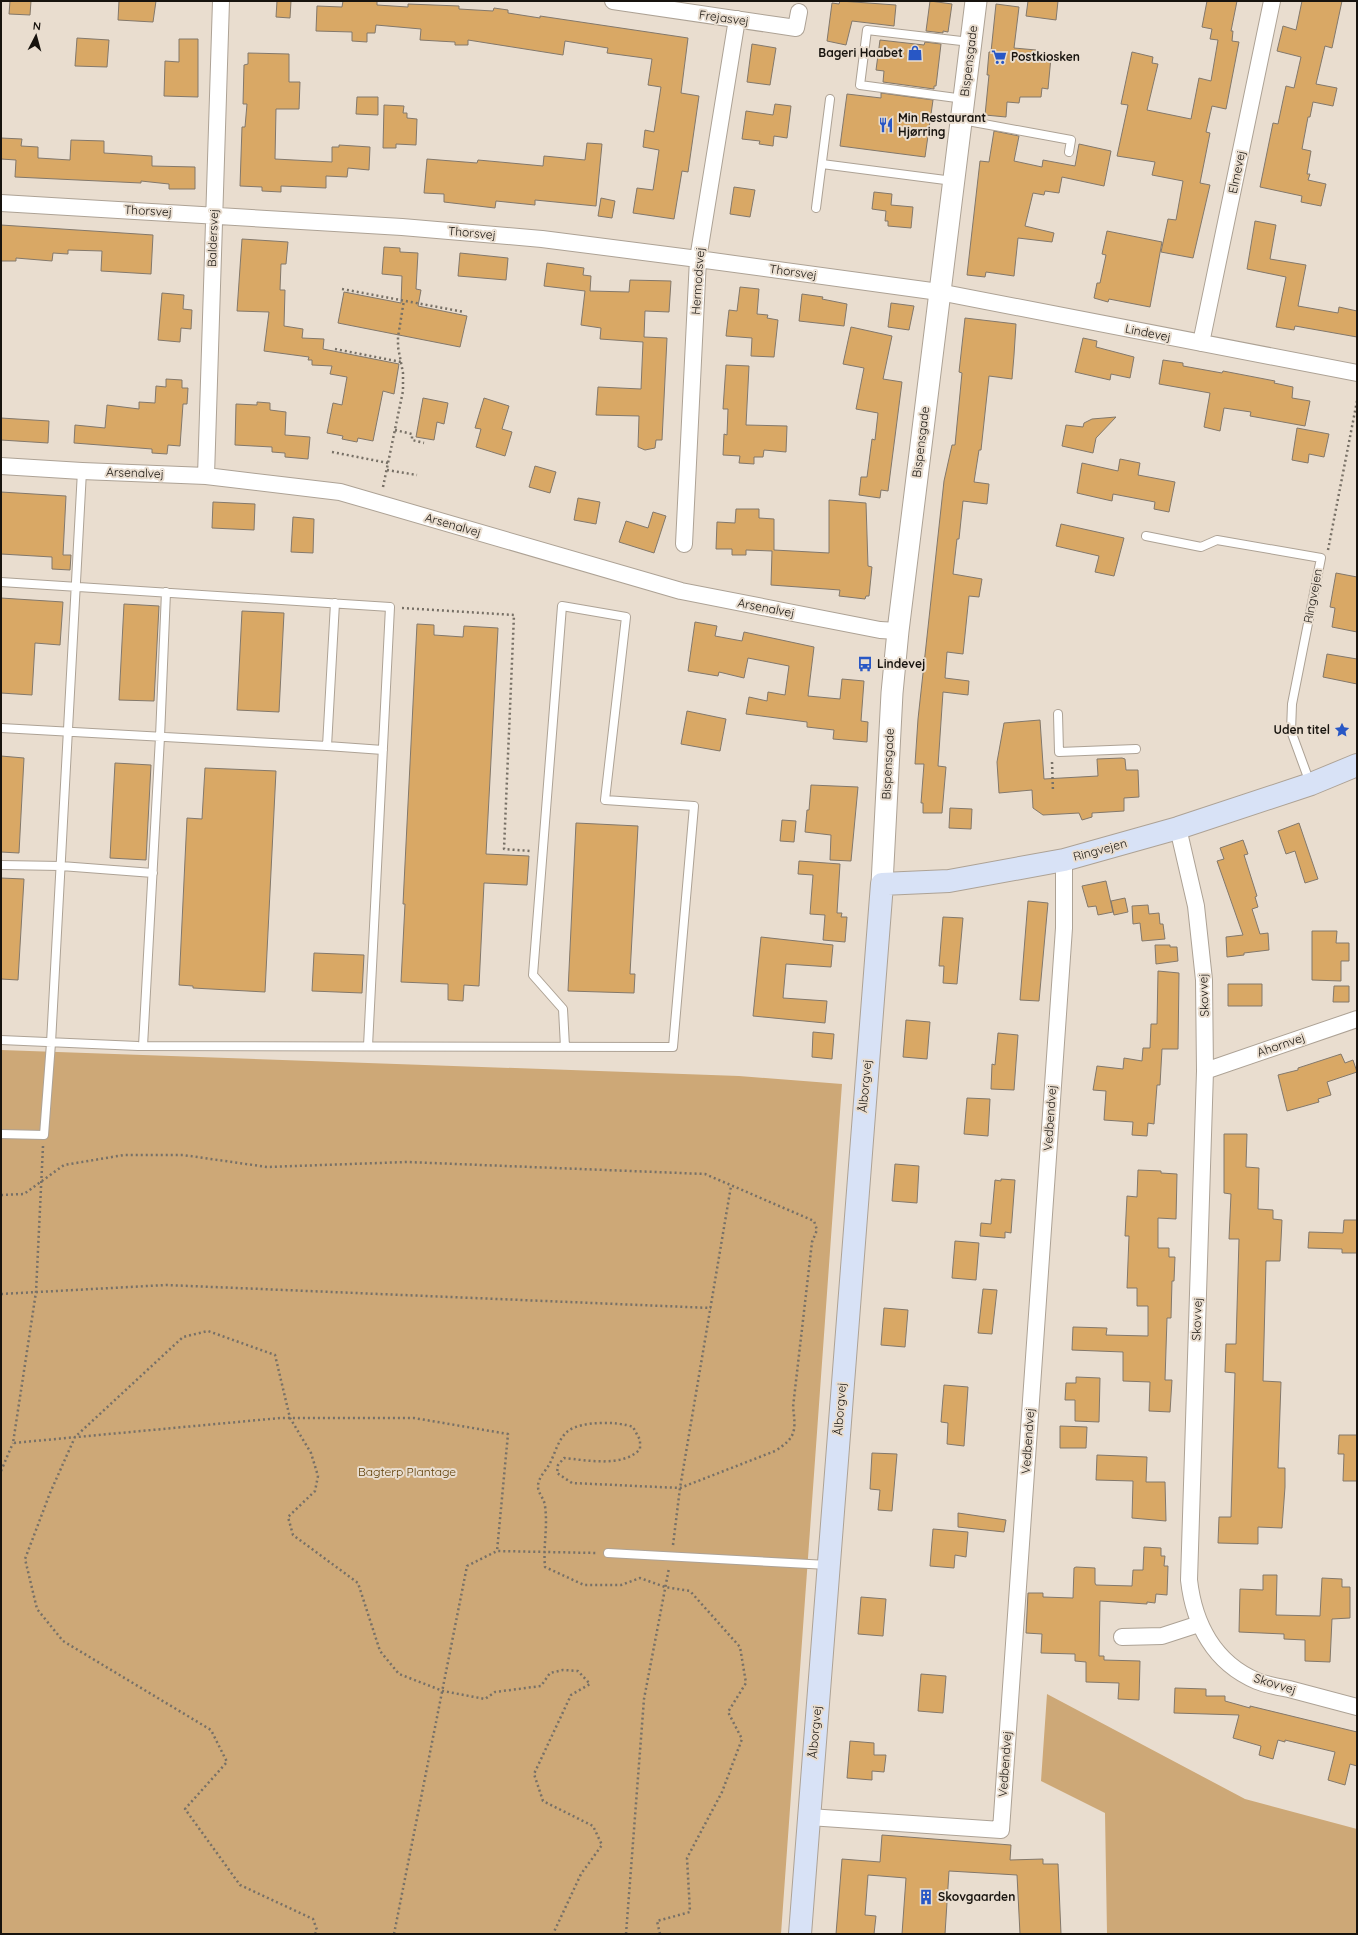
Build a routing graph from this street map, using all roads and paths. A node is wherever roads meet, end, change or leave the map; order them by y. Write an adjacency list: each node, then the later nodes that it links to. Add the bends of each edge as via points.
1 (221, 1): 16 (street, Baldersvej)
2 (613, 1): 6 (street, Frejasvej)
3 (976, 1): 7 (street, Bispensgade)
4 (1272, 1): 22 (street, Elmevej)
5 (799, 12): 6 (street, Frejasvej, via 796,28)
6 (737, 19): 17 (street, Hermodsvej)
7 (971, 42): 9 (street, Bispensgade); 9 (lane, via 867,30 860,85)
8 (830, 99): 12 (lane)
9 (964, 99): 10 (street, Bispensgade)
10 (961, 119): 11 (lane, via 1071,140); 13 (street, Bispensgade)
11 (1069, 152)
12 (822, 164): 13 (lane); 15 (lane)
13 (953, 181): 19 (street, Bispensgade)
14 (1, 203): 16 (street, Thorsvej)
15 (816, 208)
16 (214, 215): 17 (street, Thorsvej, via 542,239); 35 (street, Baldersvej)
17 (698, 258): 19 (street, Thorsvej); 38 (street, Hermodsvej)
18 (342, 288): 20 (path)
19 (939, 292): 22 (street, Lindevej); 45 (street, Bispensgade)
20 (404, 300): 21 (path); 24 (path, via 398,337)
21 (464, 312)
22 (1201, 343): 25 (street, Lindevej)
23 (335, 349): 24 (path)
24 (401, 362): 27 (path, via 403,391)
25 (1357, 373)
26 (1357, 401): 39 (path, via 1328,552)
27 (395, 430): 28 (path, via 412,434 412,440); 30 (path)
28 (424, 443)
29 (332, 452): 30 (path)
30 (388, 463): 32 (path)
31 (1, 466): 33 (street, Arsenalvej)
32 (387, 470): 34 (path); 36 (path)
33 (82, 471): 35 (street, Arsenalvej); 41 (lane)
34 (417, 475)
35 (206, 476): 36 (street, Arsenalvej, via 340,492)
36 (379, 504): 45 (street, Arsenalvej, via 681,591)
37 (1146, 536): 39 (lane, Ringvejen, via 1200,547 1217,540)
38 (684, 544)
39 (1321, 558): 55 (lane, Ringvejen, via 1292,704 1291,731)
40 (1, 582): 41 (lane)
41 (76, 586): 42 (lane); 48 (lane)
42 (166, 592): 43 (lane); 49 (lane)
43 (334, 603): 44 (lane); 50 (lane)
44 (390, 607): 51 (lane); 58 (path, via 514,615 504,849)
45 (898, 632): 63 (street, Bispensgade, via 892,693)
46 (1058, 714): 53 (lane)
47 (1, 728): 48 (lane)
48 (68, 731): 49 (lane); 61 (lane)
49 (160, 737): 50 (lane); 62 (lane)
50 (327, 746): 51 (lane)
51 (383, 750): 68 (lane)
52 (1136, 750): 53 (lane)
53 (1059, 752): 56 (path, via 1052,762)
54 (1357, 765): 55 (main road, Ringvejen)
55 (1311, 784): 57 (main road, Ringvejen)
56 (1053, 792)
57 (1178, 828): 59 (main road, Ringvejen); 70 (street, Skovvej, via 1196,906 1204,980)
58 (543, 852): 69 (lane, via 533,975 563,1009); 69 (lane, via 562,606 626,617 605,800 694,806 673,1047)
59 (1064, 860): 63 (main road, Ringvejen, via 949,881); 90 (street, Vedbendvej, via 1064,928 1001,1830)
60 (1, 865): 61 (lane)
61 (61, 866): 62 (lane); 66 (lane)
62 (153, 873): 67 (lane)
63 (882, 884): 85 (main road, Ålborgvej)
64 (1357, 1020): 70 (street, Ahornvej)
65 (1, 1040): 66 (lane)
66 (51, 1043): 67 (lane); 72 (lane)
67 (143, 1046): 68 (lane)
68 (368, 1046): 69 (lane)
69 (565, 1047)
70 (1205, 1071): 86 (street, Skovvej, via 1189,1580 1191,1603)
71 (1, 1134): 72 (lane)
72 (44, 1135): 73 (path)
73 (42, 1181): 74 (path, via 24,1194); 75 (path); 83 (path, via 64,1165 132,1155 183,1155 267,1167 407,1162 705,1174 814,1221 817,1230 812,1242 793,1407 796,1428 788,1443 680,1488 572,1483 557,1473 558,1465 564,1458 612,1461 635,1454 640,1449 640,1440 633,1427 613,1423 580,1425 568,1431 562,1438 539,1480 538,1491 545,1503 547,1525)
74 (1, 1195)
75 (36, 1292): 76 (path); 77 (path, via 166,1284); 80 (path)
76 (1, 1294)
77 (711, 1308)
78 (290, 1418): 79 (path); 79 (path, via 274,1355 208,1331 183,1338); 82 (path, via 414,1418 508,1434); 88 (path, via 312,1453 318,1476 315,1490 288,1517 293,1535 358,1583 380,1651 399,1674)
79 (75, 1437): 80 (path); 91 (path, via 25,1559 37,1609 63,1641 210,1730 227,1762 185,1809 240,1885 313,1919 317,1930)
80 (13, 1443): 81 (path)
81 (1, 1471)
82 (497, 1551): 83 (path); 88 (path, via 467,1566)
83 (544, 1553): 84 (path); 94 (path, via 545,1567 584,1585 621,1585 640,1578 665,1587 690,1591 740,1647 746,1683 728,1712 742,1739 722,1792 687,1858 690,1912 656,1921)
84 (608, 1553): 85 (lane)
85 (829, 1565): 90 (main road, Ålborgvej)
86 (1198, 1624): 87 (street, via 1162,1636); 89 (street, Skovvej, via 1213,1648 1232,1667 1256,1681)
87 (1122, 1637)
88 (443, 1691): 92 (path); 93 (path, via 485,1699 495,1692 541,1686 550,1673 563,1670 578,1671 590,1684 571,1695 534,1774 543,1802 593,1826 602,1845 581,1874)
89 (1357, 1707)
90 (809, 1817): 95 (main road, Ålborgvej)
91 (315, 1934)
92 (394, 1934)
93 (553, 1934)
94 (660, 1934)
95 (800, 1934)

